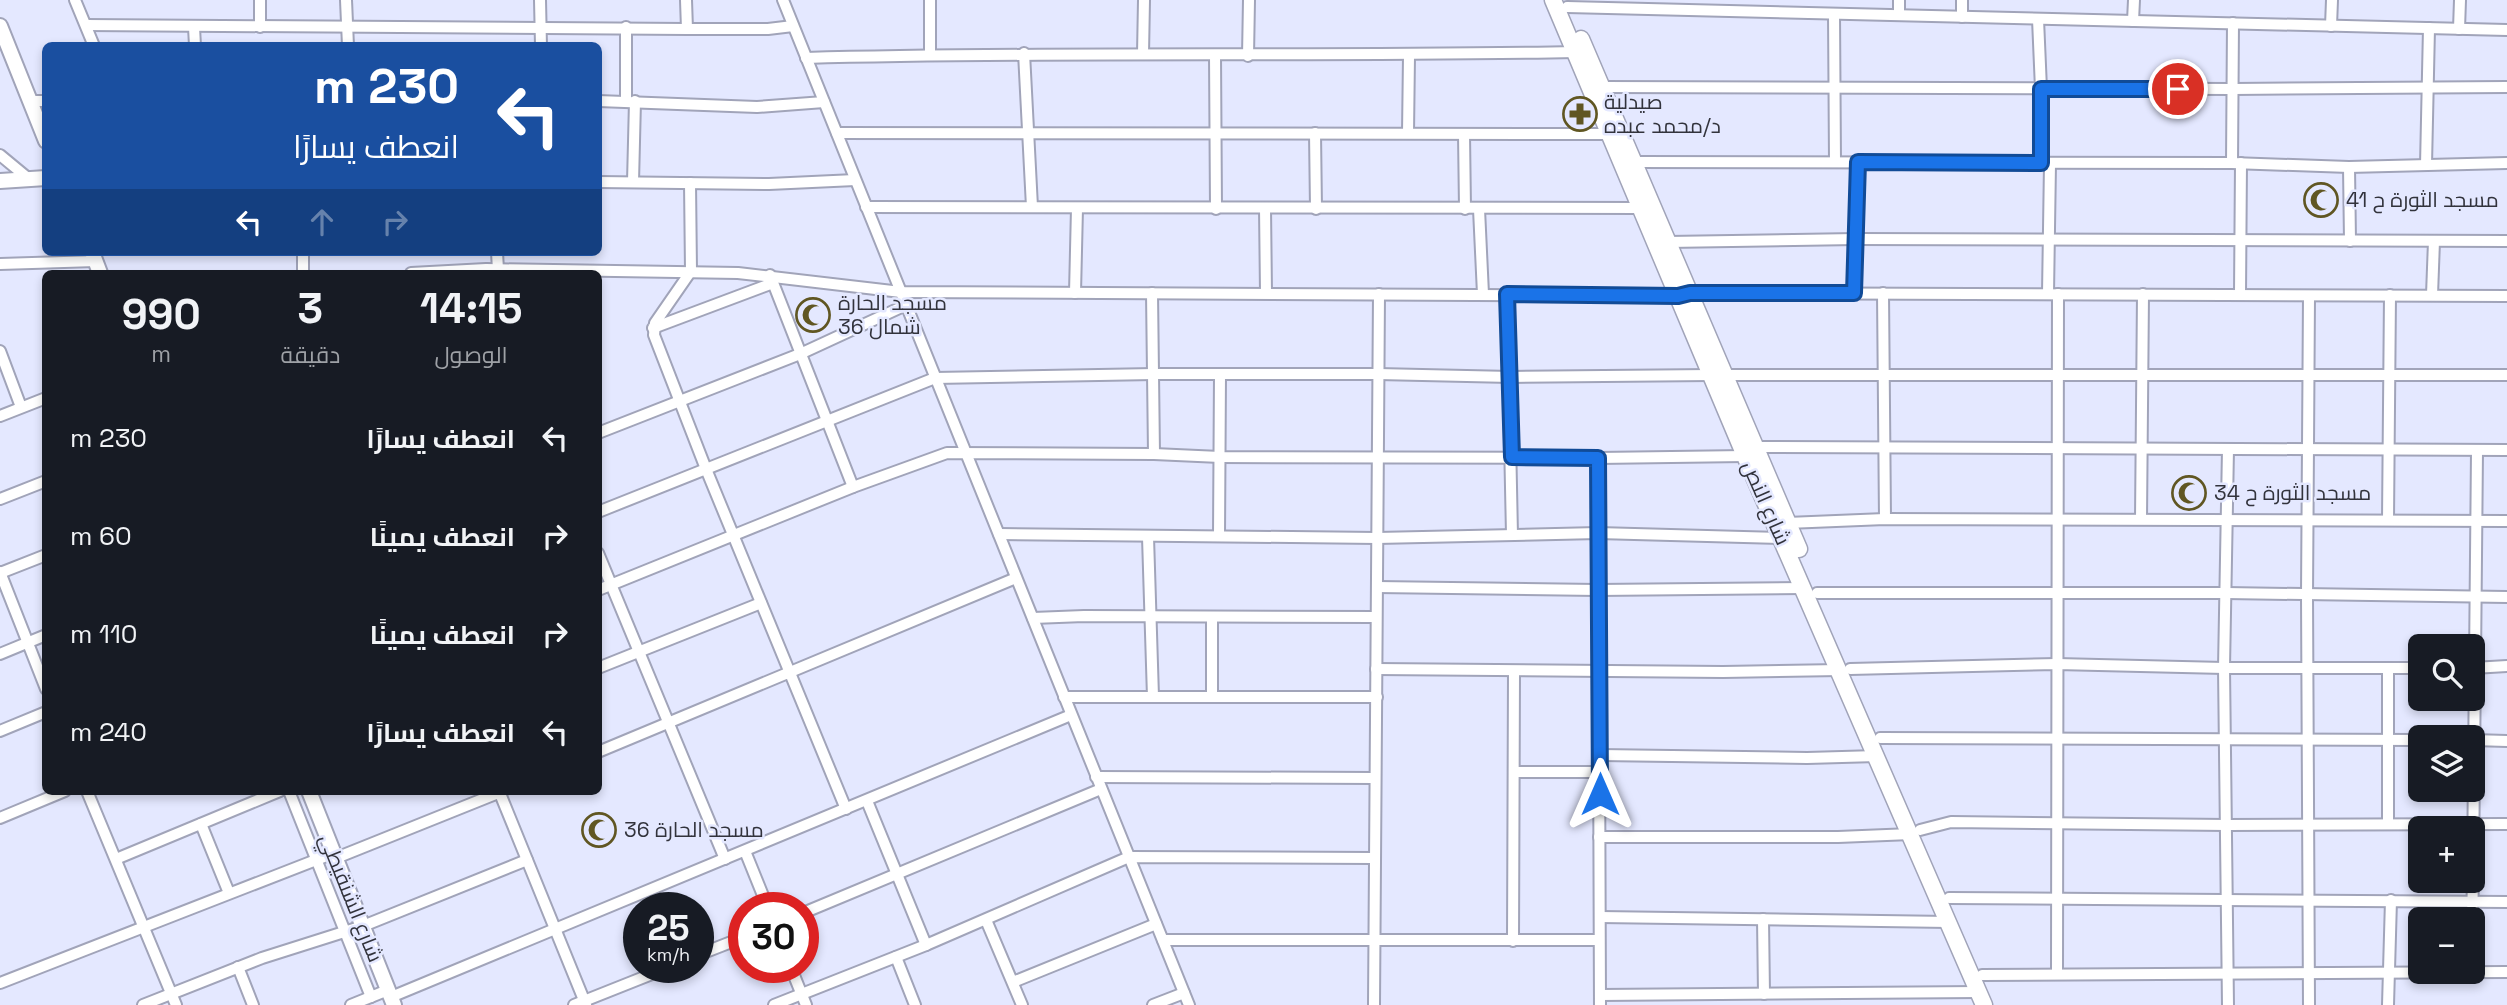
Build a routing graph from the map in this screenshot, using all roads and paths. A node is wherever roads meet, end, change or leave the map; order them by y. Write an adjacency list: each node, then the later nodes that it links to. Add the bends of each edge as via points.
1 (75, 0): 23 (street)
2 (260, 0): 28 (street)
3 (346, 0): 29 (street)
4 (540, 0): 30 (street)
5 (686, 0): 33 (street)
6 (783, 0): 25 (street)
7 (930, 0): 43 (street)
8 (1144, 0): 42 (street)
9 (1249, 0): 46 (street)
10 (1899, 0): 18 (street)
11 (1962, 0): 19 (street)
12 (2134, 0): 21 (street)
13 (2332, 0): 26 (street)
14 (2460, 0): 34 (street)
15 (1561, 2): 16 (street); 40 (main road, شارع النص); 48 (main road, شارع النص)
16 (1687, 5): 17 (street)
17 (1834, 13): 18 (street); 49 (street)
18 (1899, 15): 19 (street)
19 (1962, 17): 20 (street)
20 (2038, 19): 21 (street); 52 (street)
21 (2133, 21): 22 (street)
22 (2233, 23): 26 (street); 53 (street)
23 (86, 25): 27 (street); 36 (street)
24 (0, 26): 54 (street)
25 (793, 26): 33 (street); 47 (street)
26 (2331, 26): 32 (street)
27 (194, 27): 28 (street); 37 (street)
28 (260, 27): 29 (street)
29 (347, 27): 30 (street); 38 (street)
30 (541, 27): 31 (street); 39 (street)
31 (626, 27): 33 (street); 56 (street)
32 (2430, 28): 34 (street); 50 (street)
33 (687, 29)
34 (2459, 29): 35 (street)
35 (2507, 30)
36 (92, 42)
37 (195, 42)
38 (348, 42)
39 (541, 42)
40 (1575, 52): 45 (street); 65 (main road, شارع النص)
41 (1024, 53): 42 (street); 43 (street); 60 (street)
42 (1143, 54): 44 (street)
43 (930, 55): 47 (street)
44 (1215, 55): 46 (street); 61 (street)
45 (1409, 55): 46 (street); 63 (street)
46 (1248, 56)
47 (806, 58): 57 (street)
48 (1602, 87): 49 (street); 67 (main road, شارع النص)
49 (1835, 87): 52 (street); 68 (street)
50 (2429, 87): 51 (street); 53 (street); 73 (street)
51 (2507, 87)
52 (2041, 89): 53 (street); 72 (street)
53 (2233, 89): 70 (street)
54 (38, 101): 58 (street)
55 (602, 101): 56 (street)
56 (631, 101): 57 (street, via 757,107); 80 (street)
57 (824, 102): 59 (street)
58 (42, 121)
59 (836, 133): 60 (street); 77 (street)
60 (1027, 133): 61 (street); 83 (street)
61 (1216, 133): 62 (street); 87 (street)
62 (1315, 133): 63 (street); 88 (street)
63 (1408, 133): 64 (street)
64 (1464, 134): 65 (street); 89 (street)
65 (1610, 134): 86 (main road, شارع النص)
66 (0, 155): 76 (street)
67 (1636, 162): 68 (street); 97 (main road, شارع النص)
68 (1835, 162): 69 (street)
69 (1858, 162): 72 (street); 91 (street)
70 (2236, 163): 72 (street); 74 (street); 92 (street)
71 (2507, 163): 73 (street)
72 (2045, 164): 93 (street)
73 (2426, 165): 74 (street)
74 (2349, 167): 94 (street)
75 (42, 178): 76 (street)
76 (29, 179): 78 (street)
77 (855, 180): 81 (street); 82 (street)
78 (0, 181)
79 (602, 182): 80 (street)
80 (633, 182): 81 (street)
81 (690, 183): 101 (street)
82 (866, 207): 83 (street); 103 (street)
83 (1032, 207): 84 (street)
84 (1077, 208): 87 (street); 104 (street)
85 (1265, 208): 87 (street); 88 (street); 106 (street)
86 (1642, 208): 90 (street); 112 (main road, شارع النص)
87 (1216, 209)
88 (1316, 209): 89 (street)
89 (1465, 209): 90 (street)
90 (1479, 209): 110 (street)
91 (1856, 239): 93 (street); 97 (street); 107 (street)
92 (2241, 240): 93 (street); 94 (street); 115 (street)
93 (2050, 241): 113 (street)
94 (2350, 241): 95 (street)
95 (2434, 241): 96 (street); 117 (street)
96 (2507, 241)
97 (1668, 242): 112 (main road, شارع النص)
98 (96, 262): 99 (street)
99 (0, 264)
100 (602, 271): 101 (street)
101 (691, 271): 102 (street); 121 (street)
102 (771, 279): 103 (street); 121 (street); 123 (street)
103 (901, 292): 104 (street); 120 (street)
104 (1075, 293): 105 (street)
105 (1152, 293): 106 (street); 124 (street)
106 (1266, 293): 109 (street)
107 (1854, 293): 108 (street); 112 (street)
108 (1883, 293): 113 (street); 126 (street)
109 (1379, 294): 110 (street); 125 (street)
110 (1483, 294): 111 (street)
111 (1507, 294): 112 (street); 134 (street)
112 (1684, 294): 129 (main road, شارع النص)
113 (2053, 294): 114 (street); 133 (street)
114 (2143, 294): 115 (street); 130 (street)
115 (2240, 294): 118 (street)
116 (2390, 295): 117 (street); 118 (street); 127 (street)
117 (2432, 295): 119 (street)
118 (2309, 296): 131 (street)
119 (2507, 296)
120 (906, 305): 123 (street); 135 (street)
121 (653, 328): 137 (street)
122 (0, 351): 138 (street)
123 (800, 354): 137 (street); 140 (street)
124 (1154, 374): 128 (street); 135 (street); 152 (street)
125 (1378, 374): 128 (street); 134 (street); 154 (street)
126 (1884, 374): 129 (street); 133 (street); 142 (street)
127 (2389, 374): 131 (street); 132 (street); 147 (street)
128 (1220, 375): 153 (street)
129 (1718, 375): 134 (street); 151 (main road, شارع النص)
130 (2143, 375): 131 (street); 133 (street); 144 (street)
131 (2308, 375): 146 (street)
132 (2507, 375)
133 (2059, 376): 143 (street)
134 (1511, 377): 155 (street)
135 (935, 378): 140 (street); 150 (street)
136 (42, 399): 138 (street)
137 (679, 401): 141 (street); 157 (street)
138 (20, 407): 139 (street)
139 (0, 415)
140 (827, 421): 157 (street); 159 (street)
141 (602, 431)
142 (1885, 446): 143 (street); 151 (street); 162 (street)
143 (2057, 448): 144 (street); 167 (street)
144 (2141, 449): 145 (street); 163 (street)
145 (2228, 449): 146 (street); 164 (street)
146 (2307, 449): 147 (street); 165 (street)
147 (2390, 450): 149 (street); 166 (street)
148 (2507, 450): 149 (street)
149 (2477, 451): 168 (street)
150 (965, 452): 152 (street); 159 (street, via 935,456); 172 (street)
151 (1750, 452): 156 (street); 170 (main road, شارع النص)
152 (1154, 454): 153 (street)
153 (1220, 457): 154 (street); 173 (street)
154 (1377, 457): 155 (street); 177 (street)
155 (1512, 457): 156 (street); 174 (street)
156 (1598, 458): 171 (street)
157 (706, 469): 161 (street); 175 (street)
158 (42, 483): 160 (street)
159 (853, 487): 175 (street)
160 (0, 499)
161 (602, 510)
162 (1885, 519): 167 (street); 170 (street)
163 (2141, 519): 164 (street); 167 (street)
164 (2227, 520): 165 (street); 187 (street)
165 (2308, 520): 166 (street); 189 (street)
166 (2388, 520): 168 (street)
167 (2057, 521): 188 (street)
168 (2476, 521): 169 (street); 190 (street)
169 (2507, 521)
170 (1784, 530): 171 (street); 186 (main road, شارع النص)
171 (1598, 533): 174 (street); 185 (street)
172 (999, 534): 176 (street); 181 (street)
173 (1219, 535): 176 (street); 177 (street)
174 (1513, 535): 177 (street)
175 (734, 536): 182 (street); 192 (street)
176 (1148, 537): 193 (street)
177 (1377, 538): 183 (street)
178 (42, 556): 180 (street)
179 (602, 563): 182 (street)
180 (0, 572): 199 (street)
181 (1016, 578): 196 (street); 213 (street)
182 (611, 585): 184 (street); 200 (street)
183 (1377, 587): 185 (street); 195 (street)
184 (602, 588)
185 (1597, 590): 186 (street); 212 (street)
186 (1811, 590): 188 (street); 211 (main road, شارع النص)
187 (2226, 593): 188 (street); 189 (street); 206 (street)
188 (2056, 594): 202 (street)
189 (2307, 595): 190 (street); 207 (street)
190 (2476, 597): 191 (street); 197 (street)
191 (2507, 597)
192 (761, 603): 200 (street); 213 (street)
193 (1150, 617): 194 (street); 196 (street); 218 (street)
194 (1212, 617): 195 (street); 216 (street)
195 (1376, 617): 210 (street)
196 (1033, 618): 217 (street)
197 (2475, 634)
198 (42, 637): 199 (street)
199 (26, 643): 201 (street); 215 (street)
200 (639, 652): 203 (street); 222 (street)
201 (0, 654)
202 (2057, 664): 206 (street); 211 (street); 224 (street)
203 (602, 666)
204 (2507, 666): 205 (street)
205 (2485, 667)
206 (2224, 668): 207 (street); 230 (street)
207 (2307, 668): 208 (street); 226 (street)
208 (2388, 668): 209 (street); 227 (street)
209 (2408, 668)
210 (1376, 669): 214 (street); 219 (street)
211 (1845, 670): 212 (street); 225 (main road, شارع النص); 234 (main road, شارع النص)
212 (1599, 671): 214 (street); 233 (street)
213 (790, 672): 222 (street); 248 (street)
214 (1514, 672): 235 (street)
215 (42, 679)
216 (1212, 695): 218 (street); 219 (street)
217 (1065, 696): 218 (street); 221 (street)
218 (1153, 697)
219 (1377, 697): 238 (street)
220 (42, 714): 223 (street)
221 (1071, 715): 237 (street); 247 (street)
222 (669, 723): 232 (street); 265 (street)
223 (0, 731)
224 (2058, 737): 225 (street); 230 (street); 250 (street)
225 (1880, 738): 258 (main road, شارع النص)
226 (2308, 739): 227 (street); 230 (street); 255 (street)
227 (2388, 740): 228 (street); 251 (street)
228 (2408, 740)
229 (2485, 740): 231 (street)
230 (2226, 741): 257 (street)
231 (2507, 741)
232 (602, 750)
233 (1600, 755): 234 (street); 236 (street)
234 (1877, 756): 258 (main road, شارع النص)
235 (1515, 772): 236 (street); 293 (street)
236 (1600, 772): 259 (street)
237 (1096, 777): 238 (street); 239 (street)
238 (1375, 778): 263 (street)
239 (1101, 789): 262 (street); 268 (street)
240 (55, 795): 249 (street)
241 (90, 795): 264 (street)
242 (270, 795): 254 (street)
243 (291, 795): 266 (street)
244 (311, 795): 261 (street, شارع الشنقيطي)
245 (490, 795): 261 (street)
246 (502, 795): 267 (street)
247 (867, 802): 248 (street); 268 (street)
248 (846, 809): 260 (street)
249 (0, 818)
250 (2058, 822): 257 (street); 258 (street, via 1951,822); 273 (street)
251 (2388, 823): 252 (street); 255 (street)
252 (2408, 823)
253 (2485, 823): 256 (street)
254 (201, 824): 264 (street); 270 (street)
255 (2309, 824): 257 (street); 275 (street)
256 (2507, 824)
257 (2227, 825): 274 (street)
258 (1916, 832): 259 (street, via 1825,837); 272 (main road, شارع النص); 284 (main road, شارع النص)
259 (1599, 837): 281 (street)
260 (745, 851): 265 (street); 269 (street)
261 (335, 856): 266 (street); 287 (street, شارع الشنقيطي)
262 (1129, 857): 263 (street); 283 (street); 285 (street)
263 (1374, 858): 291 (street)
264 (117, 859): 286 (street)
265 (725, 859): 288 (street)
266 (316, 860): 270 (street); 289 (street)
267 (527, 860): 287 (street); 288 (street)
268 (896, 874): 279 (street); 294 (street)
269 (762, 892)
270 (229, 893): 286 (street)
271 (2472, 893): 277 (street)
272 (1949, 898): 273 (street); 304 (main road, شارع النص)
273 (2057, 900): 274 (street); 299 (street)
274 (2228, 900): 275 (street); 302 (street)
275 (2309, 900): 276 (street); 303 (street)
276 (2390, 900): 277 (street); 300 (street)
277 (2472, 902): 278 (street); 280 (street)
278 (2507, 902)
279 (819, 906)
280 (2472, 907)
281 (1600, 917): 282 (street); 292 (street)
282 (1763, 919): 284 (street); 311 (street)
283 (986, 920): 294 (street); 305 (street)
284 (1949, 922): 314 (main road, شارع النص)
285 (1156, 924): 290 (street); 305 (street)
286 (144, 926): 306 (street); 309 (street)
287 (363, 926): 289 (street); 312 (street, شارع الشنقيطي)
288 (555, 929): 312 (street); 318 (street)
289 (345, 932): 296 (street); 313 (street)
290 (1163, 940): 291 (street); 310 (street)
291 (1373, 940): 293 (street); 328 (street)
292 (1600, 940): 293 (street); 316 (street)
293 (1513, 941)
294 (926, 945): 295 (street)
295 (896, 957): 315 (street); 324 (street)
296 (238, 967): 309 (street); 321 (street)
297 (2485, 972): 298 (street)
298 (2507, 972)
299 (2057, 973): 302 (street); 304 (street)
300 (2388, 973): 301 (street); 303 (street); 332 (street)
301 (2408, 973)
302 (2227, 974): 303 (street); 330 (street)
303 (2309, 974): 331 (street)
304 (1982, 975): 329 (main road, شارع النص)
305 (1013, 982): 325 (street)
306 (0, 983)
307 (632, 983): 318 (street)
308 (798, 983): 315 (street)
309 (172, 993): 319 (street); 320 (street)
310 (1184, 993): 326 (street); 327 (street)
311 (1764, 994): 316 (street); 317 (street)
312 (391, 997): 313 (street)
313 (371, 998): 322 (street)
314 (1982, 999): 317 (street)
315 (804, 1000): 323 (street)
316 (1600, 1000)
317 (1824, 1000)
318 (582, 1004)
319 (143, 1005)
320 (176, 1005)
321 (253, 1005)
322 (351, 1005)
323 (774, 1005)
324 (915, 1005)
325 (1022, 1005)
326 (1153, 1005)
327 (1189, 1005)
328 (1374, 1005)
329 (1995, 1005)
330 (2228, 1005)
331 (2309, 1005)
332 (2388, 1005)

